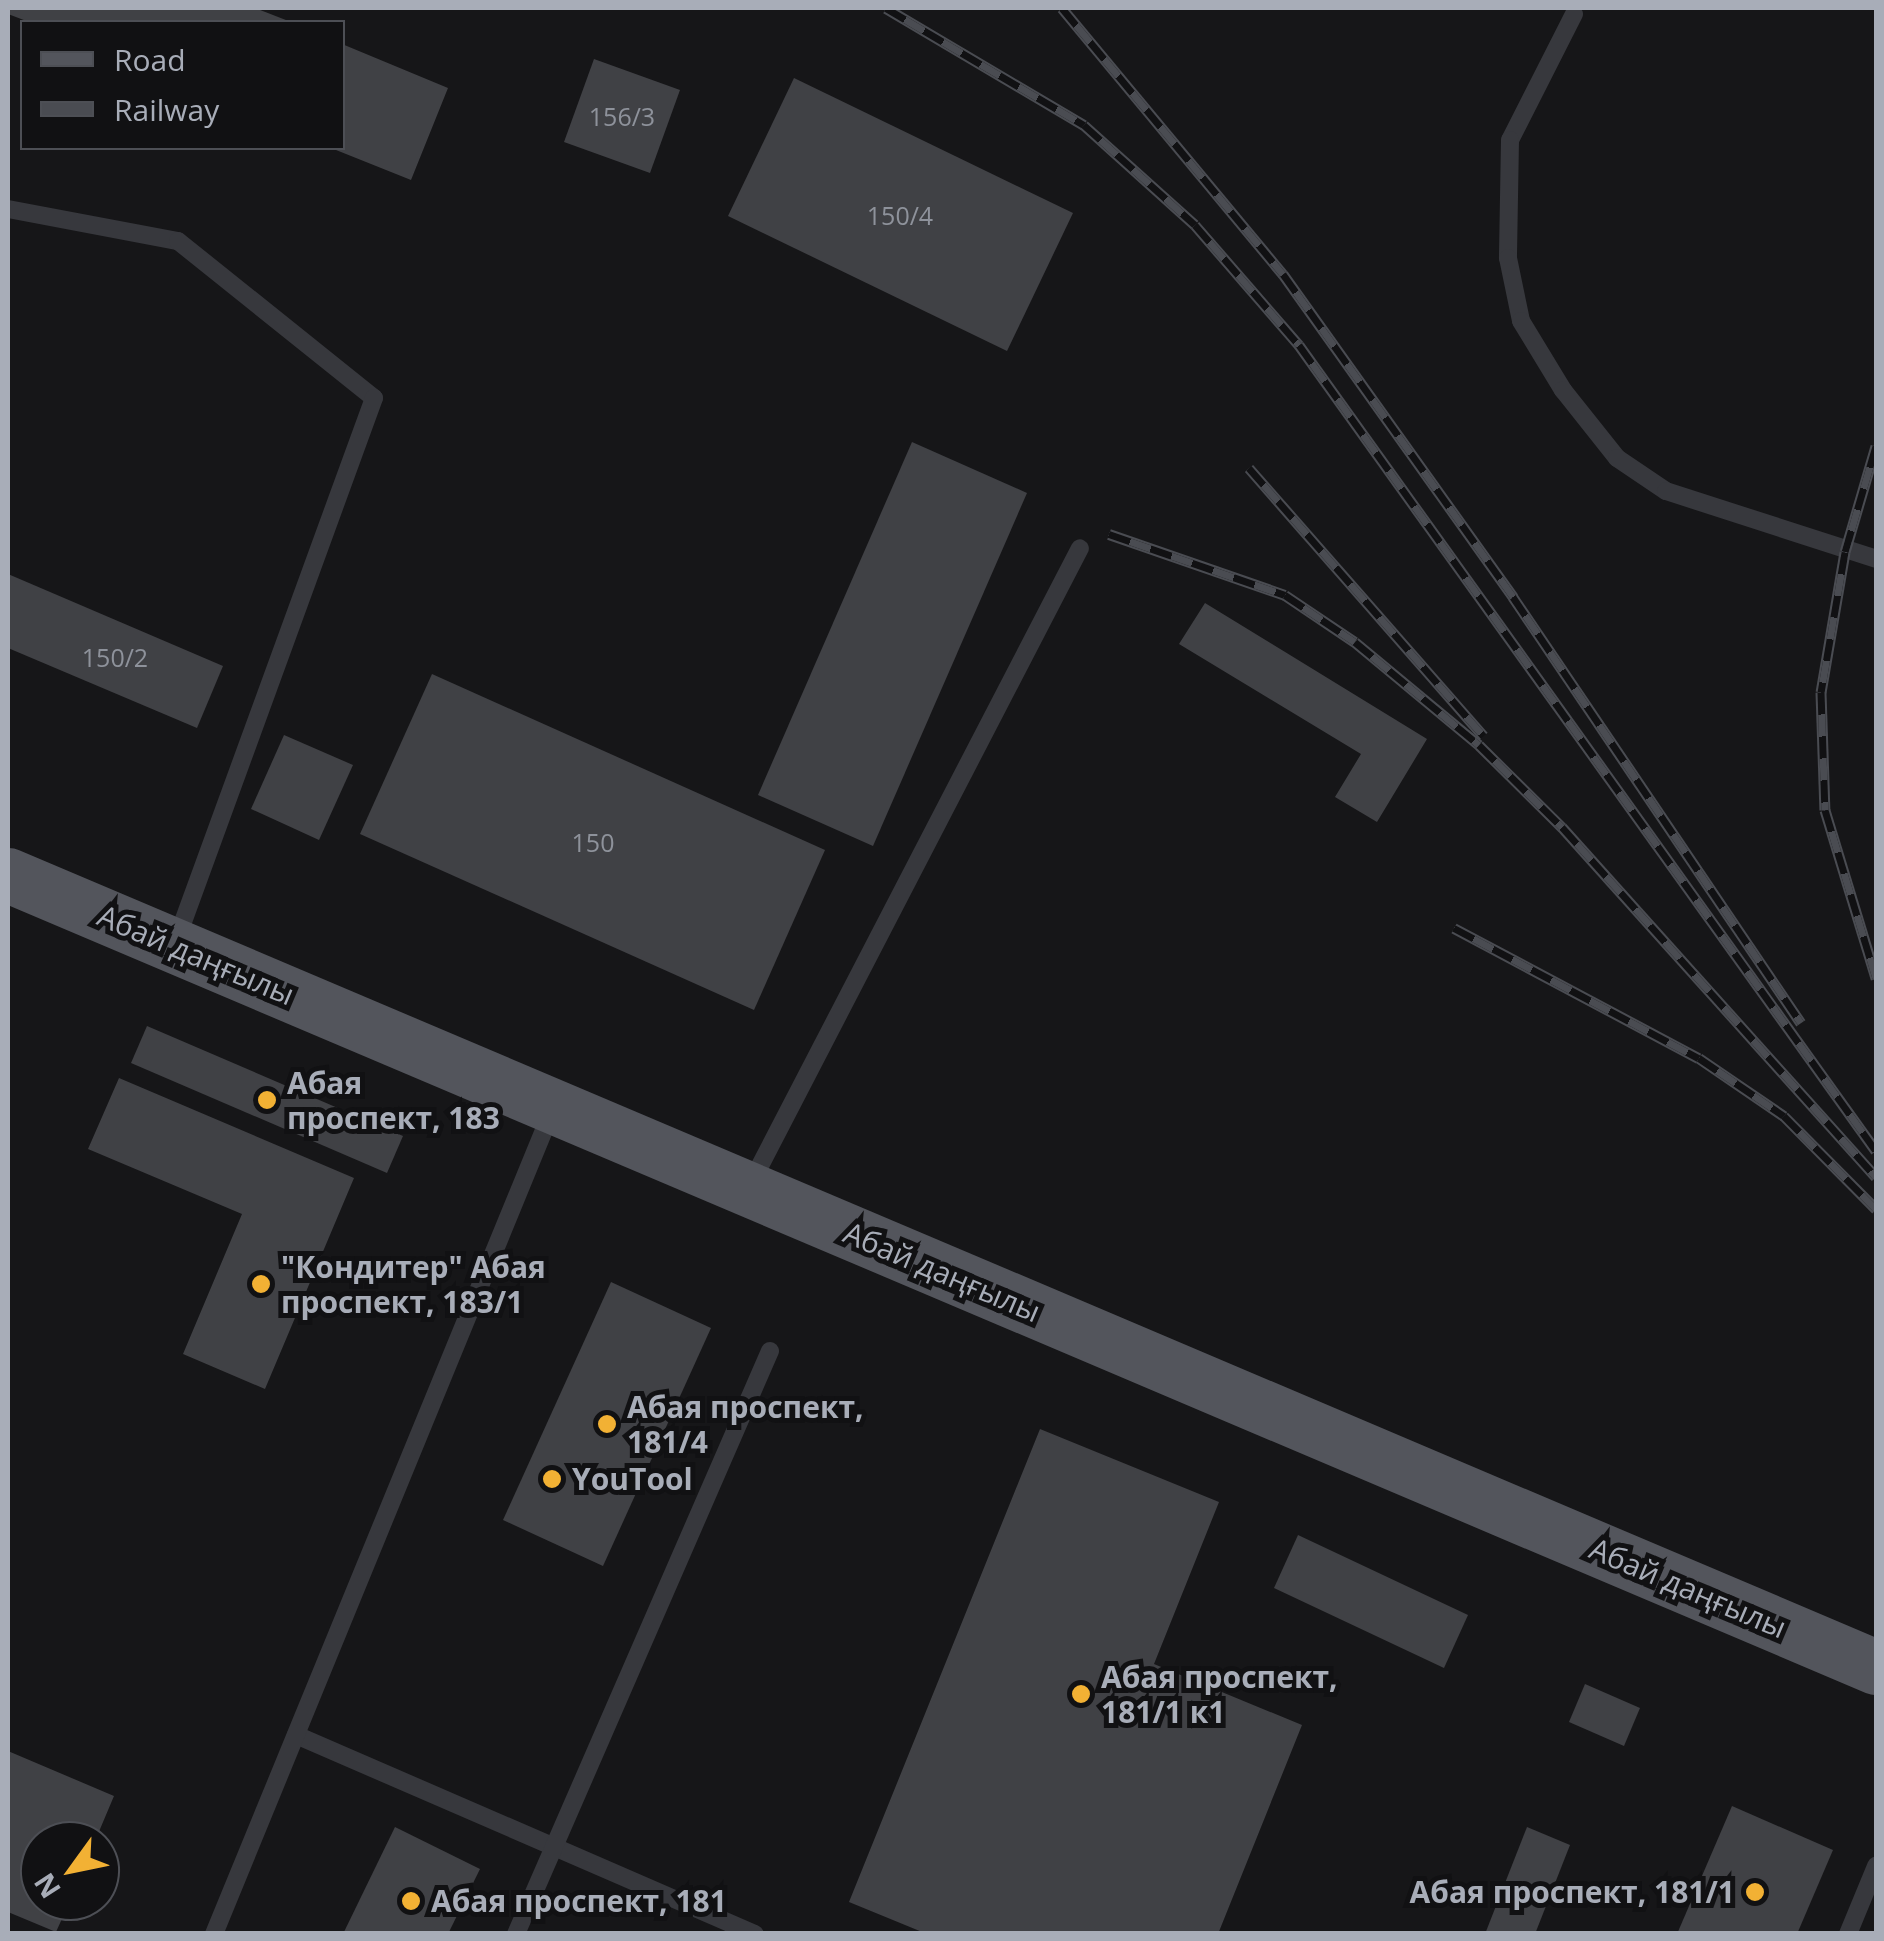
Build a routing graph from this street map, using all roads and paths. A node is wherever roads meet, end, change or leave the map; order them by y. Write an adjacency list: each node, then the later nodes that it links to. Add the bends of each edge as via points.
1 (1574, 14): 4 (lane, via 1510,140 1508,258 1521,321 1563,390 1633,469 1666,491)
2 (8, 209): 6 (lane, via 178,241 374,398)
3 (1080, 548): 8 (lane)
4 (1876, 559)
5 (8, 875): 6 (main road, Абай даңғылы)
6 (174, 946): 7 (main road, Абай даңғылы)
7 (554, 1108): 8 (main road, Абай даңғылы); 11 (lane)
8 (748, 1190): 10 (main road, Абай даңғылы)
9 (770, 1351): 12 (lane)
10 (1876, 1667)
11 (296, 1735): 12 (lane); 14 (lane)
12 (555, 1847): 15 (lane); 16 (lane)
13 (1876, 1866): 17 (lane)
14 (214, 1934)
15 (516, 1934)
16 (755, 1934)
17 (1848, 1934)

